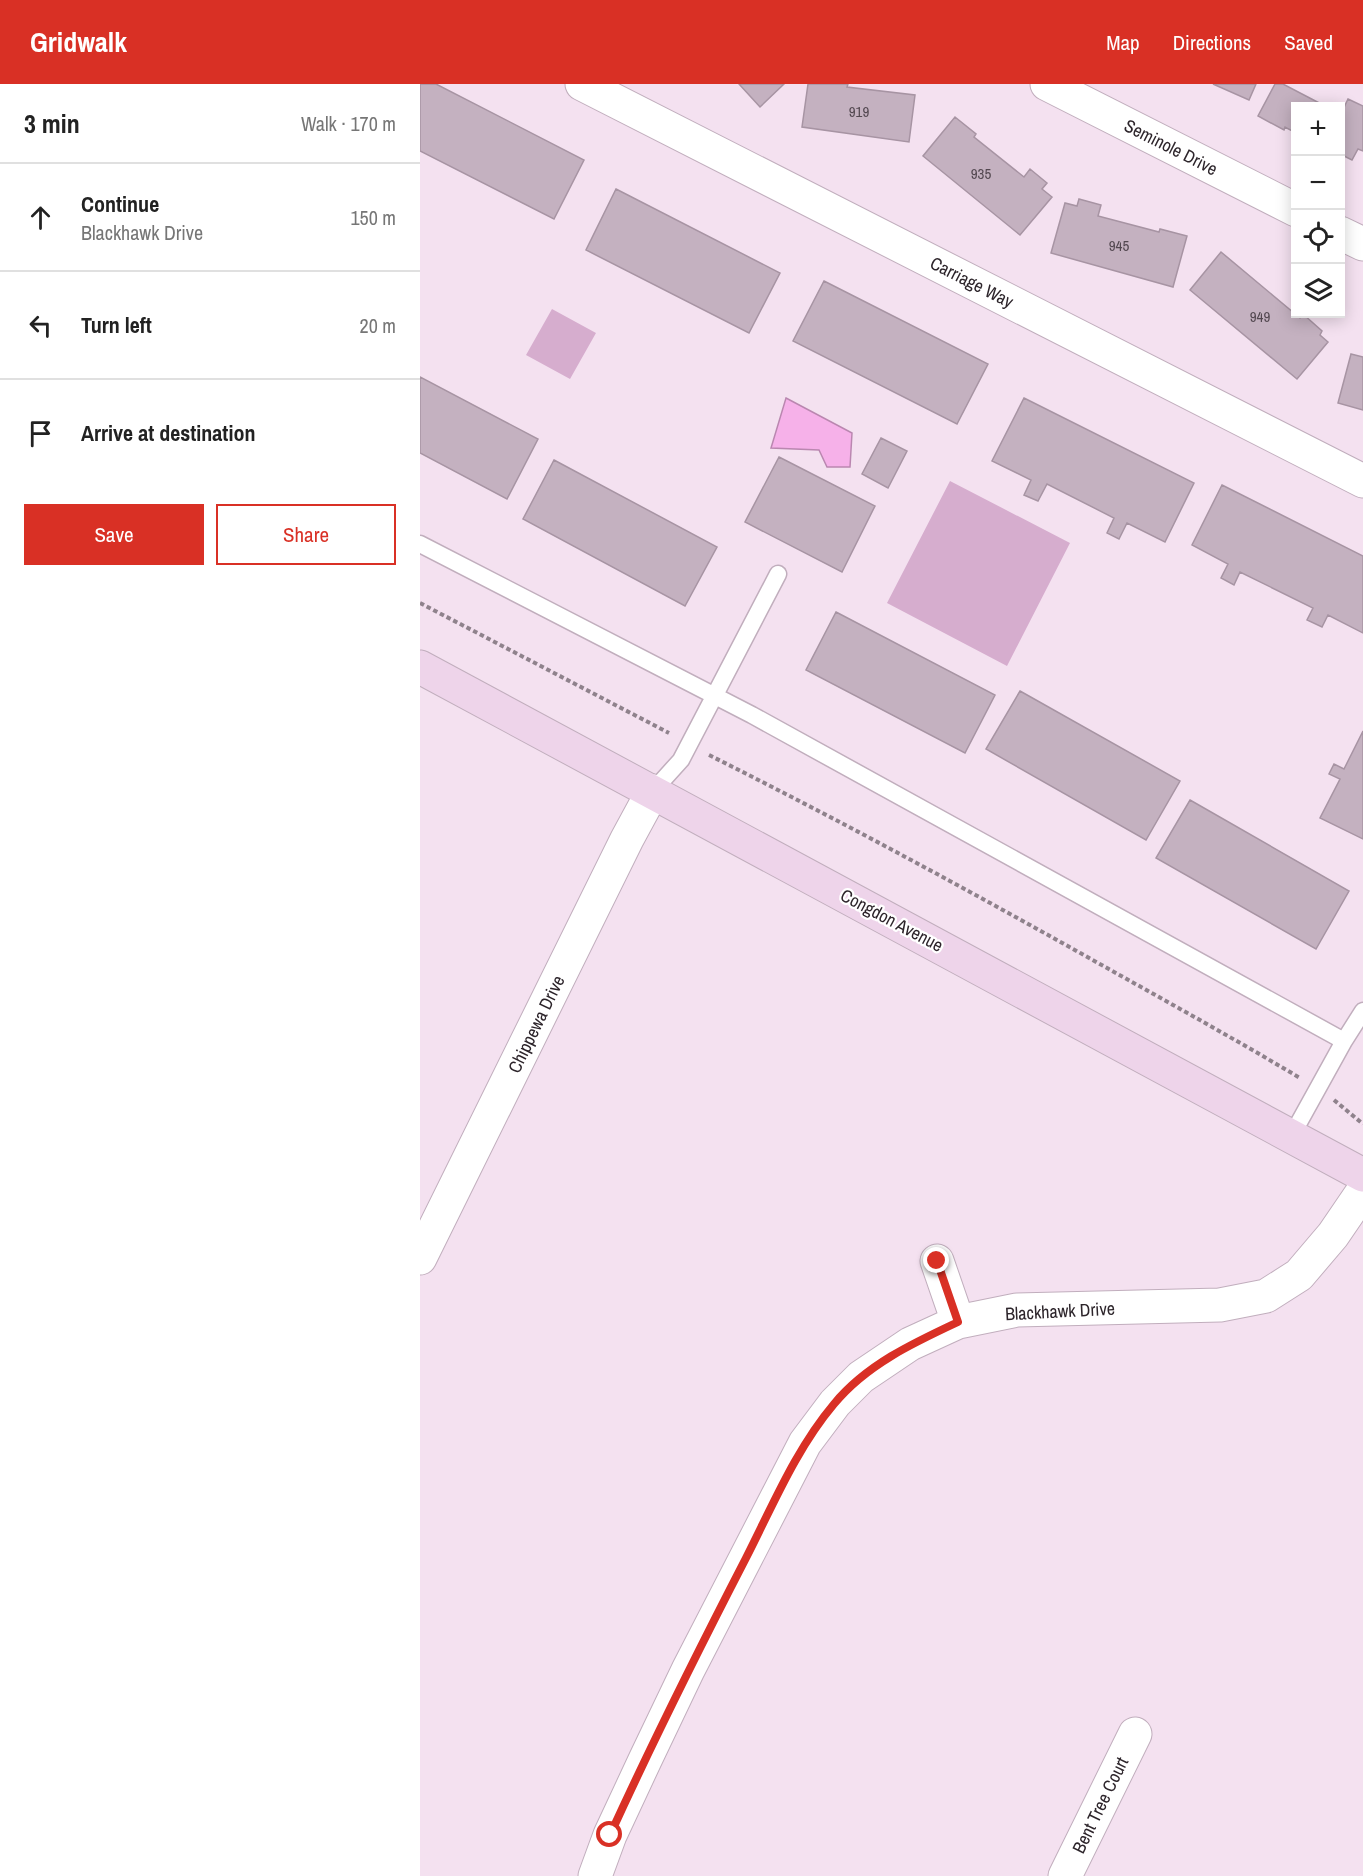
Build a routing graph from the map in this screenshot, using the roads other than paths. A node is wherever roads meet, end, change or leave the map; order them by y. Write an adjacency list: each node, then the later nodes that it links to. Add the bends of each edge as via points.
1 (582, 84): 6 (street, Carriage Way)
2 (1047, 84): 3 (street, Seminole Drive)
3 (1291, 207)
4 (1345, 235): 5 (street)
5 (1363, 244)
6 (1363, 481)
7 (420, 544): 10 (lane)
8 (778, 574): 10 (lane)
9 (420, 667): 11 (street, Congdon Avenue)
10 (716, 696): 11 (lane, via 681,760); 13 (lane)
11 (653, 791): 14 (street, Congdon Avenue); 17 (street, Chippewa Drive)
12 (1363, 1011): 13 (lane)
13 (1344, 1041): 14 (lane)
14 (1292, 1135): 15 (street, Congdon Avenue)
15 (1363, 1175)
16 (1363, 1191): 19 (street, Blackhawk Drive, via 1299,1275 1266,1296 1220,1305 1017,1310)
17 (420, 1258)
18 (937, 1261): 19 (street)
19 (958, 1322): 21 (street, Blackhawk Drive, via 909,1344 861,1377 835,1403 805,1443 645,1760)
20 (1135, 1734): 22 (street, Bent Tree Court)
21 (595, 1876)
22 (1065, 1876)

